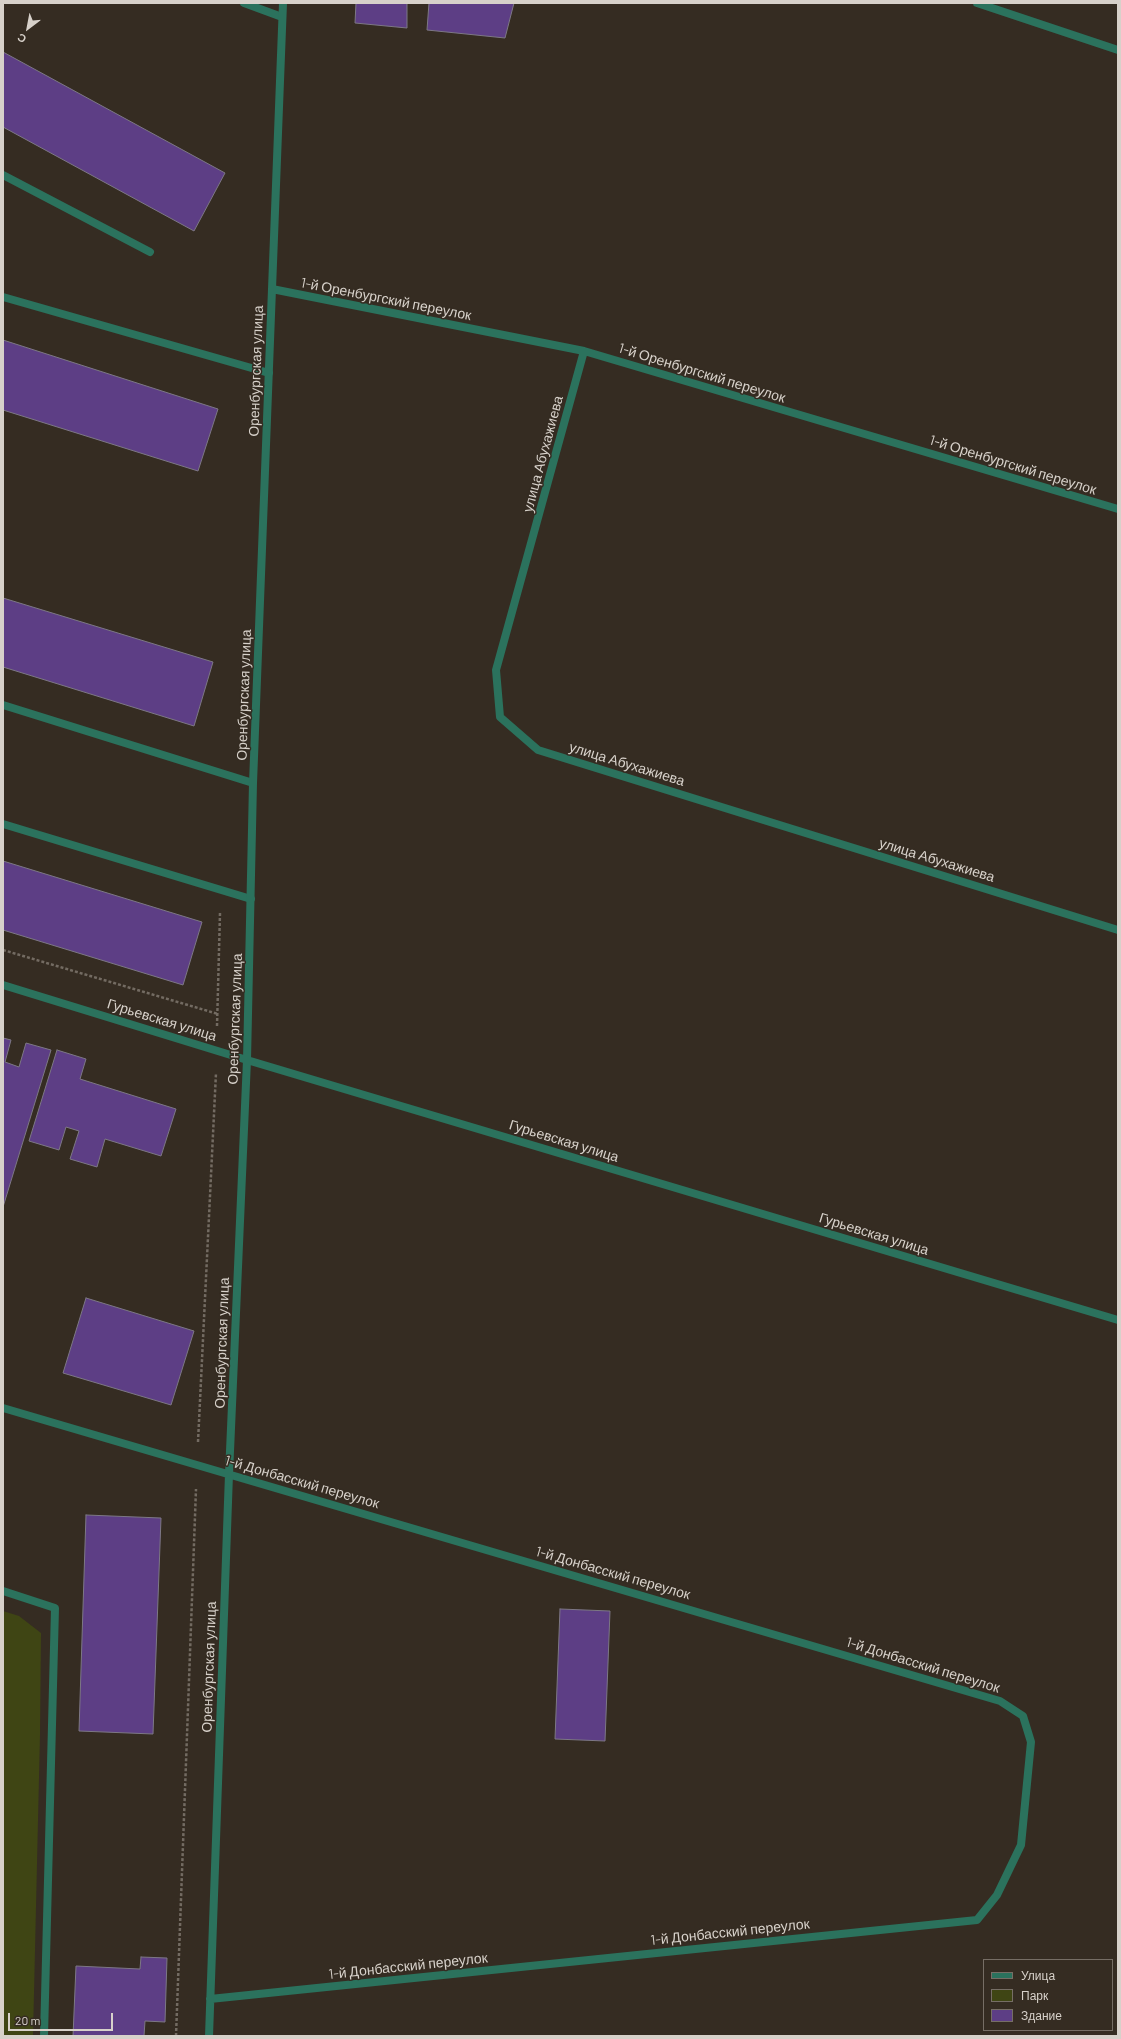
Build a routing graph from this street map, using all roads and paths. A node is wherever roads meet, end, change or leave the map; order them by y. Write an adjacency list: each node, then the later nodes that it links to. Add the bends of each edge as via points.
1 (244, 3): 4 (street)
2 (283, 3): 4 (street, Оренбургская улица)
3 (977, 3): 5 (street)
4 (282, 17): 8 (street, Оренбургская улица)
5 (1118, 50)
6 (3, 175): 7 (street)
7 (150, 252)
8 (272, 289): 10 (street, 1-й Оренбургский переулок); 11 (street, Оренбургская улица)
9 (3, 296): 11 (street)
10 (584, 351): 12 (street, 1-й Оренбургский переулок); 17 (street, улица Абухажиева, via 496,670 500,717 538,750)
11 (270, 373): 14 (street, Оренбургская улица)
12 (1118, 509)
13 (3, 705): 14 (street)
14 (253, 783): 16 (street, Оренбургская улица)
15 (3, 824): 16 (street)
16 (251, 899): 21 (street, Оренбургская улица)
17 (1118, 930)
18 (3, 950): 20 (path)
19 (3, 985): 21 (street, Гурьевская улица)
20 (218, 1014)
21 (247, 1060): 22 (street, Гурьевская улица); 24 (street, Оренбургская улица)
22 (1118, 1320)
23 (3, 1408): 24 (street, 1-й Донбасский переулок)
24 (229, 1474): 26 (street, Оренбургская улица); 26 (street, 1-й Донбасский переулок, via 1000,1701 1023,1716 1031,1742 1021,1845 997,1895 977,1920)
25 (3, 1591): 27 (street, via 55,1608)
26 (210, 2000): 28 (street, Оренбургская улица)
27 (44, 2036)
28 (209, 2036)

